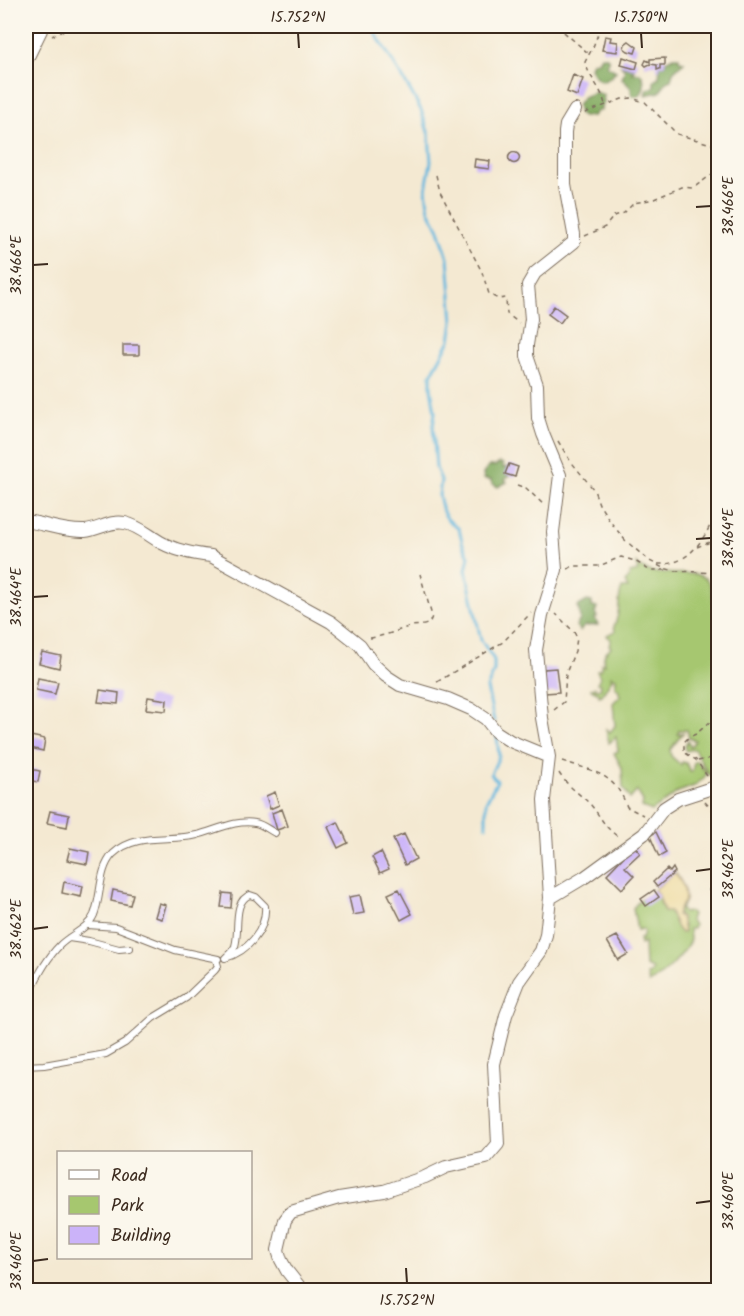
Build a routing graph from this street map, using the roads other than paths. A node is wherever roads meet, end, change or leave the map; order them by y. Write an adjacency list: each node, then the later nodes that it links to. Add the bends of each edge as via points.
1 (44, 26): 2 (street)
2 (26, 61)
3 (573, 114): 5 (street, via 565,132 566,185 574,242 535,273 528,285 531,319 527,356 537,386 538,418 560,475 554,532 556,570 536,650)
4 (26, 521): 5 (street, via 84,531 117,522 128,524 189,554 210,556 331,622 400,685 471,710 510,741)
5 (549, 757): 8 (street, via 544,800)
6 (714, 786): 8 (street, via 664,808 634,842)
7 (275, 833): 9 (lane, via 255,823 242,823 194,836 156,837 122,848 106,864)
8 (550, 898): 16 (street, via 541,951 519,982 494,1064 499,1128 495,1149 486,1158 446,1167 384,1191 339,1198 291,1212 285,1220 278,1250 287,1271)
9 (88, 925): 10 (lane); 13 (lane, via 116,927 175,950)
10 (68, 938): 11 (lane); 14 (lane, via 46,961)
11 (130, 948)
12 (225, 958): 12 (lane, via 246,947 264,922 265,906 256,897 250,895 243,900 236,943); 13 (lane)
13 (216, 960): 15 (lane, via 215,970 186,998 153,1018 114,1050 98,1057)
14 (26, 999)
15 (26, 1066)
16 (303, 1290)

